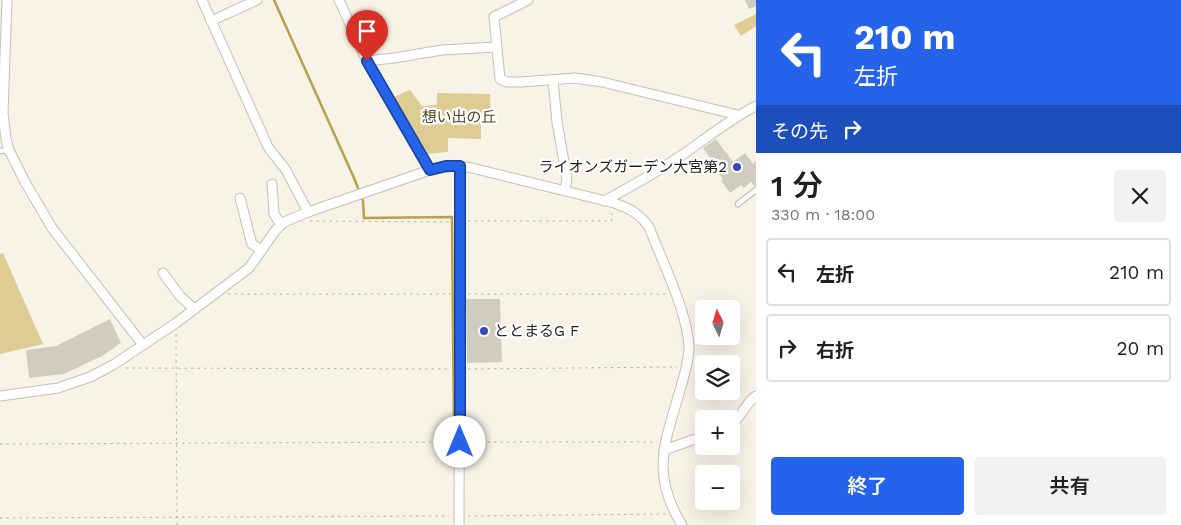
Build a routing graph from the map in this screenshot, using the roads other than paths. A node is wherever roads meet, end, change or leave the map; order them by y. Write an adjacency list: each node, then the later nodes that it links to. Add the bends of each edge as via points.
1 (7, 0): 6 (street)
2 (202, 0): 7 (street)
3 (257, 0): 7 (street)
4 (339, 0): 9 (street)
5 (528, 0): 8 (street, via 494,17)
6 (3, 18): 13 (street)
7 (211, 21): 22 (street, via 268,147 286,170)
8 (496, 47): 9 (street, via 442,50); 10 (street, via 500,79 507,82)
9 (367, 61): 15 (street)
10 (553, 80): 12 (street, via 575,78 602,82); 17 (street)
11 (756, 106): 12 (street)
12 (738, 115): 20 (street, via 683,154)
13 (5, 151): 27 (street, via 52,228)
14 (460, 166): 15 (street); 17 (street); 33 (street)
15 (430, 170): 22 (street)
16 (272, 184): 23 (street, via 274,214)
17 (566, 190): 20 (street)
18 (756, 190): 21 (lane)
19 (240, 198): 24 (street, via 252,244)
20 (604, 201): 32 (street, via 625,207 643,219 648,227 688,336 687,367)
21 (738, 204)
22 (308, 212): 23 (street)
23 (281, 225): 24 (street)
24 (262, 250): 26 (street, via 249,268)
25 (163, 273): 26 (street)
26 (194, 309): 27 (street)
27 (143, 345): 28 (street, via 90,377 58,388)
28 (0, 396)
29 (756, 396): 30 (street, via 749,400)
30 (740, 417)
31 (695, 438): 32 (street)
32 (665, 446): 34 (street, via 663,475 673,511)
33 (459, 521)
34 (682, 525)

